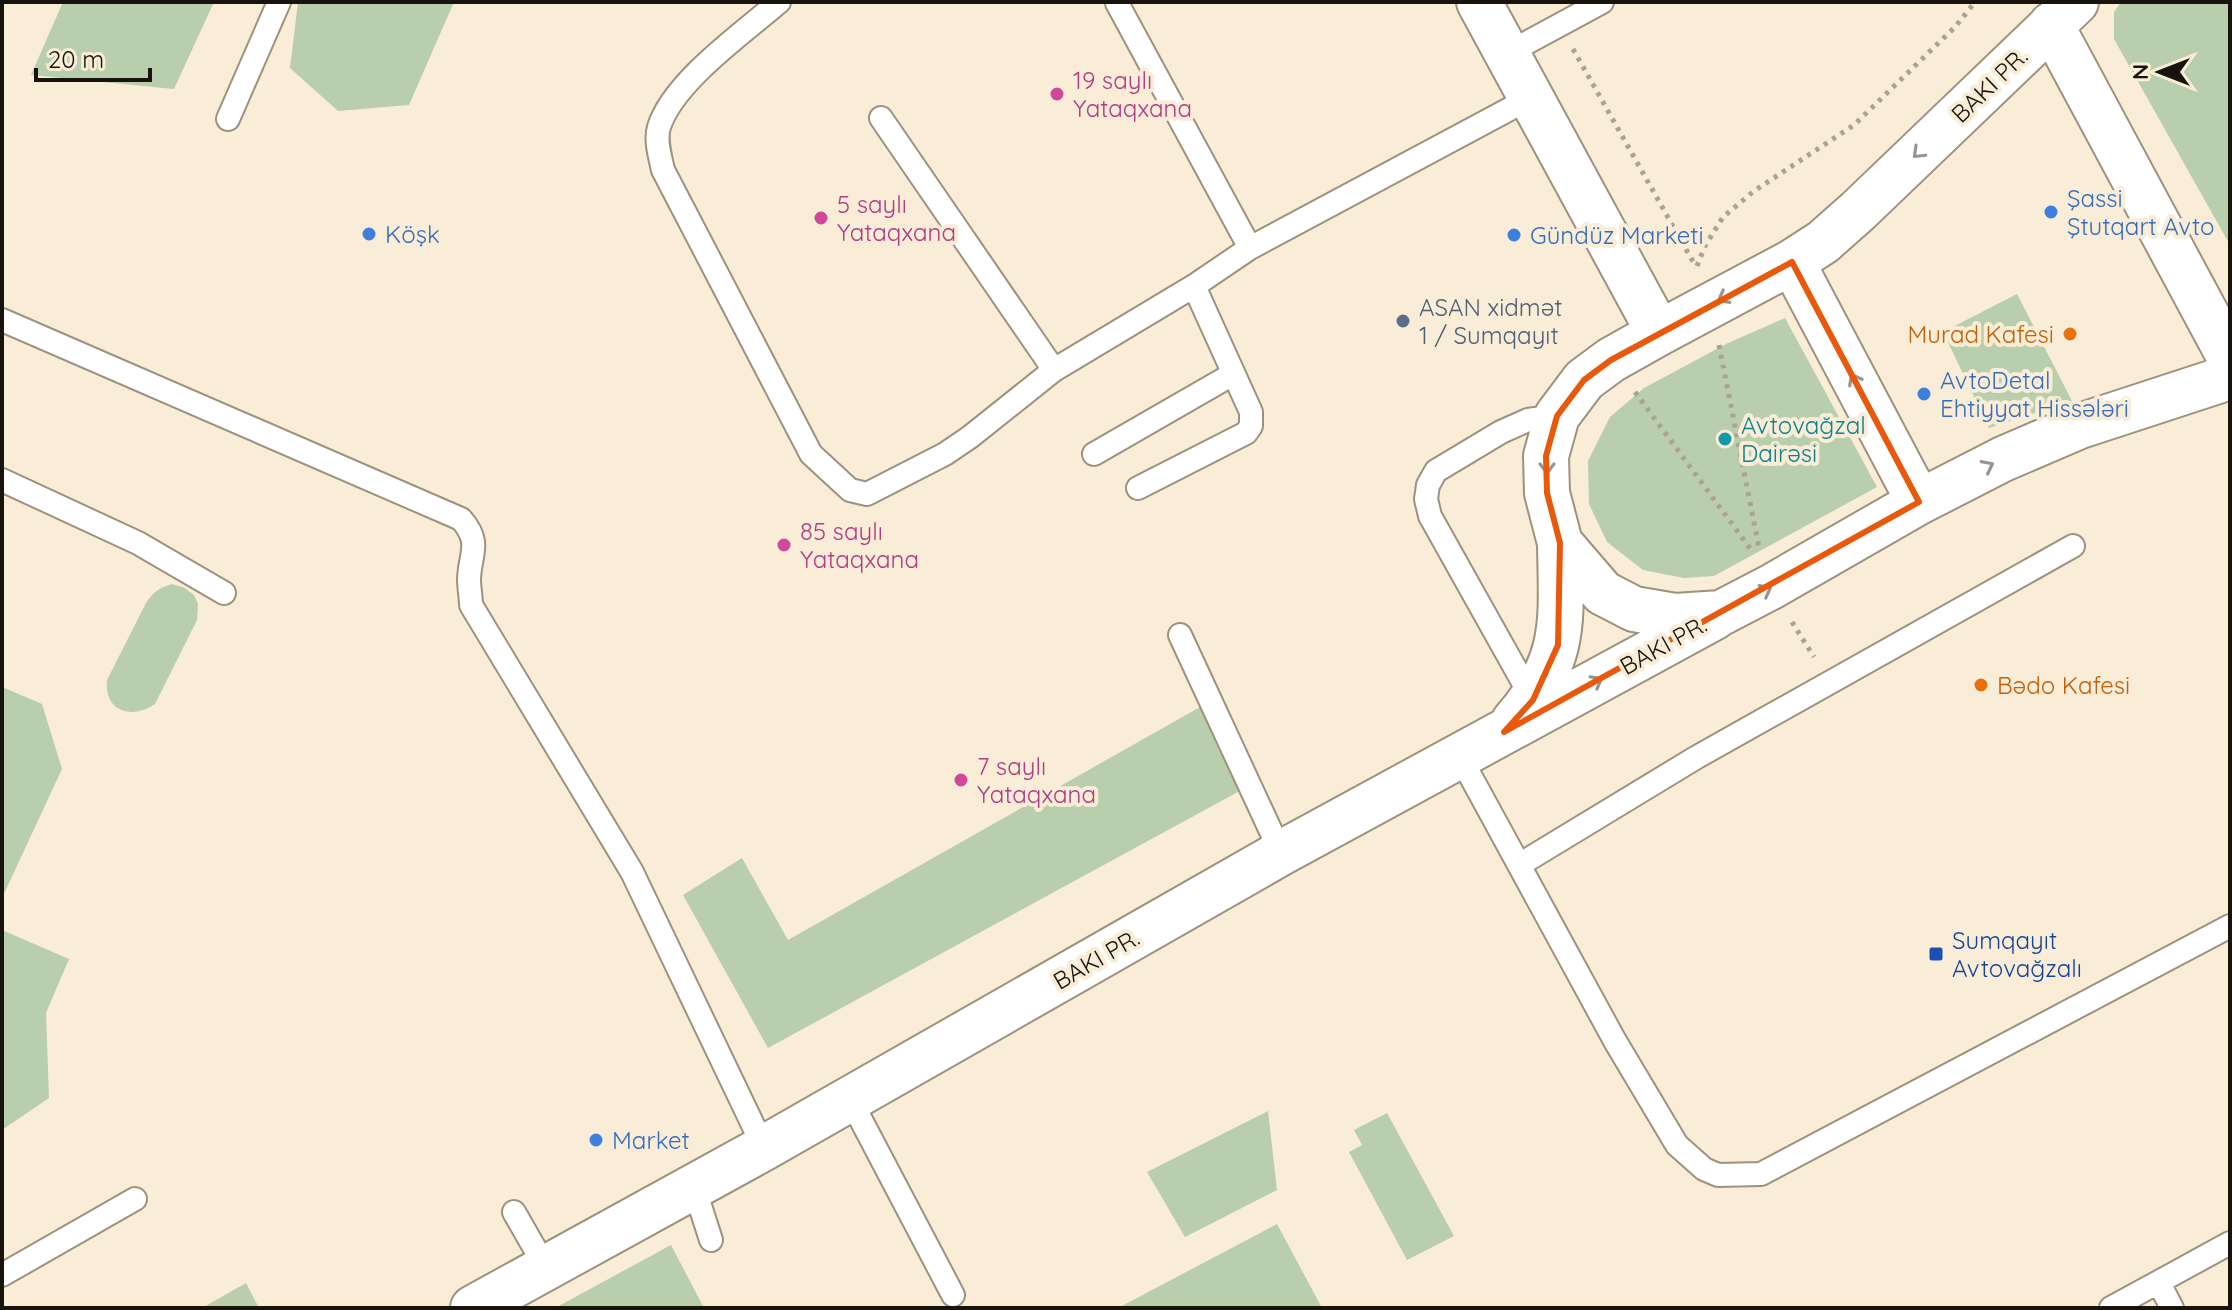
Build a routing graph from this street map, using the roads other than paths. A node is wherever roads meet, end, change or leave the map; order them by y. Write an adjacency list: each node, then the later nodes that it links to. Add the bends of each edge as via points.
1 (279, 2): 10 (lane)
2 (779, 2): 17 (lane, via 687,81 658,129 658,149 663,170 811,454 850,490 867,494 945,454)
3 (1479, 2): 7 (street)
4 (1602, 2): 7 (lane)
5 (1117, 3): 11 (lane)
6 (2063, 13): 12 (street, one-way to 12, via 1858,211); 16 (street)
7 (1508, 53): 8 (street)
8 (1532, 97): 11 (lane); 15 (street)
9 (881, 118): 17 (lane)
10 (228, 119)
11 (1250, 248): 13 (lane)
12 (1792, 262): 15 (street, one-way to 15, via 1703,286); 24 (street, one-way to 12)
13 (1194, 286): 17 (lane); 18 (lane)
14 (2, 320): 37 (lane, via 461,519 472,531 474,547 471,605 632,872)
15 (1659, 333): 20 (street, via 1584,380)
16 (2230, 358)
17 (1054, 370)
18 (1233, 374): 21 (lane); 23 (lane, via 1251,412 1246,433)
19 (2230, 377): 24 (street, one-way to 19, via 2080,426)
20 (1557, 416): 25 (street, one-way to 25, via 1546,456 1547,493); 30 (lane, via 1528,420 1501,432 1436,471 1426,499 1430,516)
21 (1094, 454)
22 (2, 480): 27 (lane, via 138,543)
23 (1138, 488)
24 (1919, 502): 28 (street, one-way to 24, via 1767,576)
25 (1560, 543): 28 (street, via 1603,593 1634,609 1675,616); 30 (street, via 1558,645)
26 (2073, 546): 34 (lane, via 1697,757)
27 (224, 593)
28 (1721, 613): 31 (street, one-way to 28)
29 (1180, 635): 33 (lane)
30 (1533, 700): 31 (street)
31 (1504, 732): 32 (street)
32 (1459, 755): 33 (street); 34 (lane)
33 (1281, 853): 36 (street)
34 (1519, 865): 35 (lane, via 1677,1145 1718,1175 1761,1174)
35 (2230, 926)
36 (850, 1099): 37 (street); 46 (lane)
37 (764, 1148): 38 (street)
38 (694, 1187): 41 (lane); 43 (street)
39 (135, 1199): 44 (lane)
40 (514, 1212): 43 (lane)
41 (711, 1240)
42 (2230, 1243): 45 (lane)
43 (546, 1268): 47 (street)
44 (2, 1275)
45 (2159, 1283): 48 (lane); 49 (lane)
46 (953, 1295)
47 (473, 1308)
48 (2111, 1308)
49 (2172, 1308)

